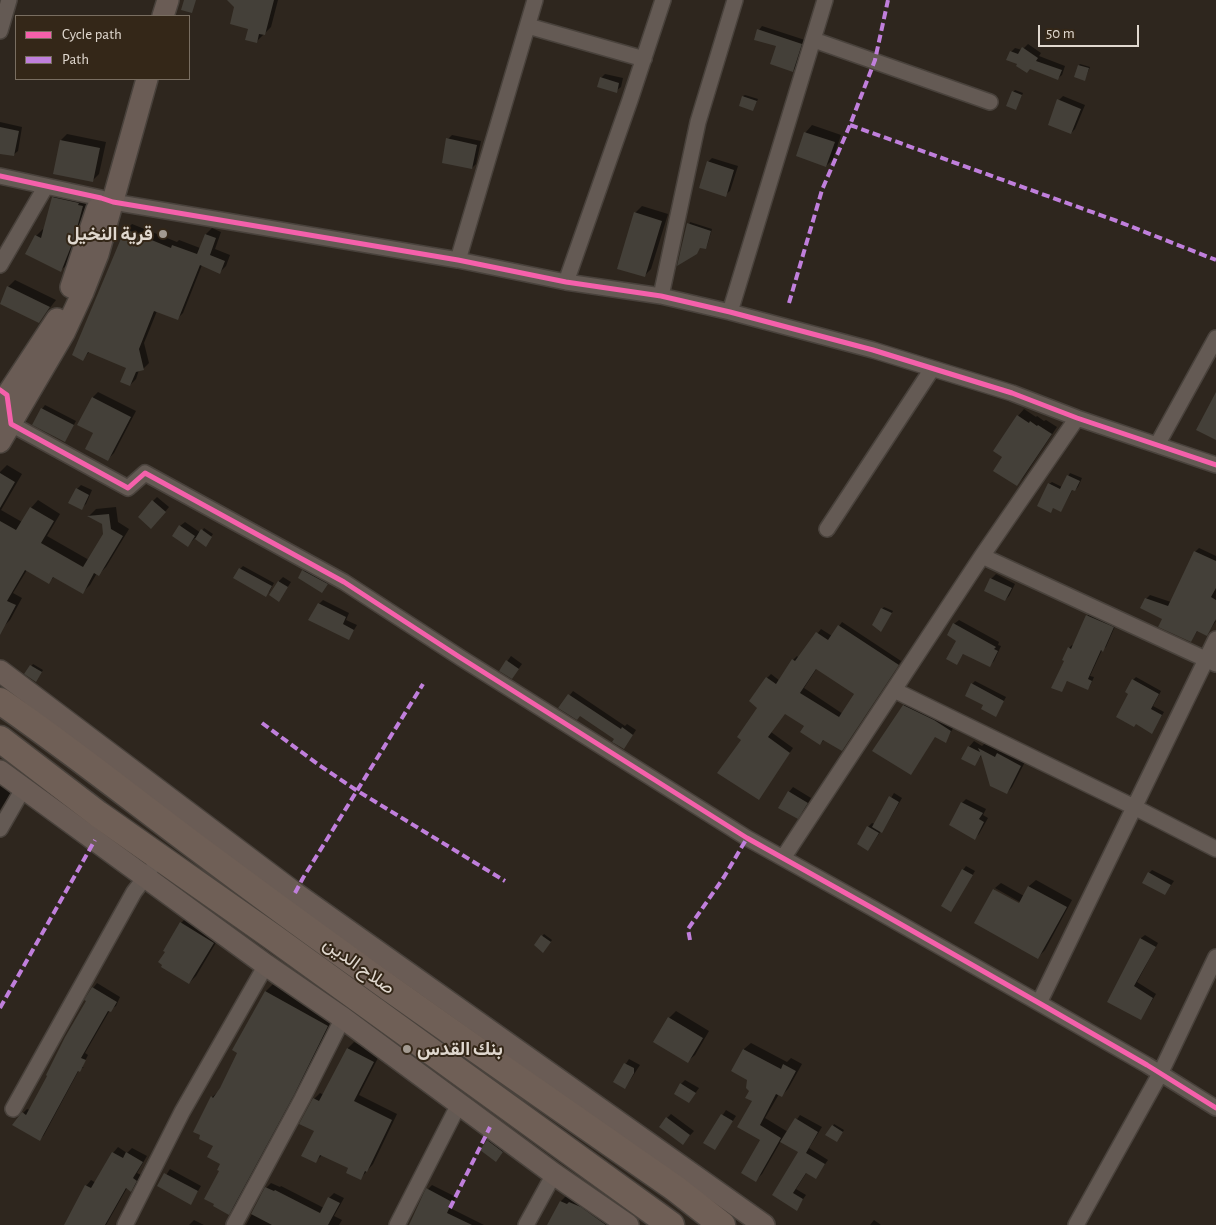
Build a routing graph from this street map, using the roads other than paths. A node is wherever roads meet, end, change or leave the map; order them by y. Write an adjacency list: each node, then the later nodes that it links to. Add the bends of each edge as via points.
1 (9, 0): 11 (street)
2 (154, 0): 8 (street)
3 (168, 0): 9 (street)
4 (536, 0): 10 (street)
5 (663, 0): 13 (street)
6 (735, 0): 23 (street, via 698,122)
7 (825, 0): 12 (street)
8 (150, 15)
9 (163, 15)
10 (528, 26): 13 (street); 20 (street)
11 (0, 31)
12 (814, 40): 16 (street); 24 (street)
13 (644, 59): 22 (street)
14 (134, 80): 19 (street)
15 (147, 80): 19 (street)
16 (990, 102)
17 (0, 176): 18 (street)
18 (46, 186): 19 (street); 21 (street)
19 (107, 200): 20 (street); 27 (street, via 63,309); 27 (street, via 98,254 64,333)
20 (458, 260): 22 (street)
21 (0, 265)
22 (566, 282): 23 (street)
23 (661, 296): 24 (street)
24 (730, 312): 26 (street)
25 (1216, 338): 29 (street)
26 (932, 368): 28 (street); 31 (street)
27 (4, 413): 44 (street, via 128,488 145,473 344,582)
28 (1077, 418): 29 (street); 32 (street)
29 (1157, 446): 30 (street)
30 (1216, 465)
31 (827, 529)
32 (982, 556): 34 (street); 36 (street)
33 (1216, 639): 34 (street)
34 (1211, 661): 41 (street)
35 (0, 671): 64 (street, via 295,893)
36 (894, 690): 41 (street); 44 (street)
37 (0, 701): 54 (highway, صلاح الدين, via 371,975)
38 (0, 739): 45 (highway, صلاح الدين, via 98,814)
39 (0, 771): 40 (street)
40 (23, 789): 42 (street); 45 (street)
41 (1134, 807): 43 (street); 48 (street)
42 (0, 828)
43 (1216, 850)
44 (783, 858): 48 (street)
45 (152, 867): 47 (street); 53 (street, via 134,892); 56 (highway, صلاح الدين)
46 (1216, 957): 50 (street)
47 (266, 965): 49 (street); 57 (street, via 182,1112)
48 (1039, 1003): 50 (street)
49 (343, 1018): 51 (street); 58 (street)
50 (1160, 1074): 52 (street); 65 (street)
51 (459, 1104): 55 (street); 59 (street)
52 (1216, 1108)
53 (13, 1109)
54 (648, 1170): 56 (highway, via 648,1188); 63 (highway, صلاح الدين)
55 (554, 1174): 60 (street); 61 (street)
56 (631, 1195): 62 (highway, صلاح الدين)
57 (125, 1225)
58 (234, 1225)
59 (397, 1225)
60 (526, 1225)
61 (628, 1225)
62 (671, 1225)
63 (722, 1225)
64 (764, 1225)
65 (1076, 1225)

